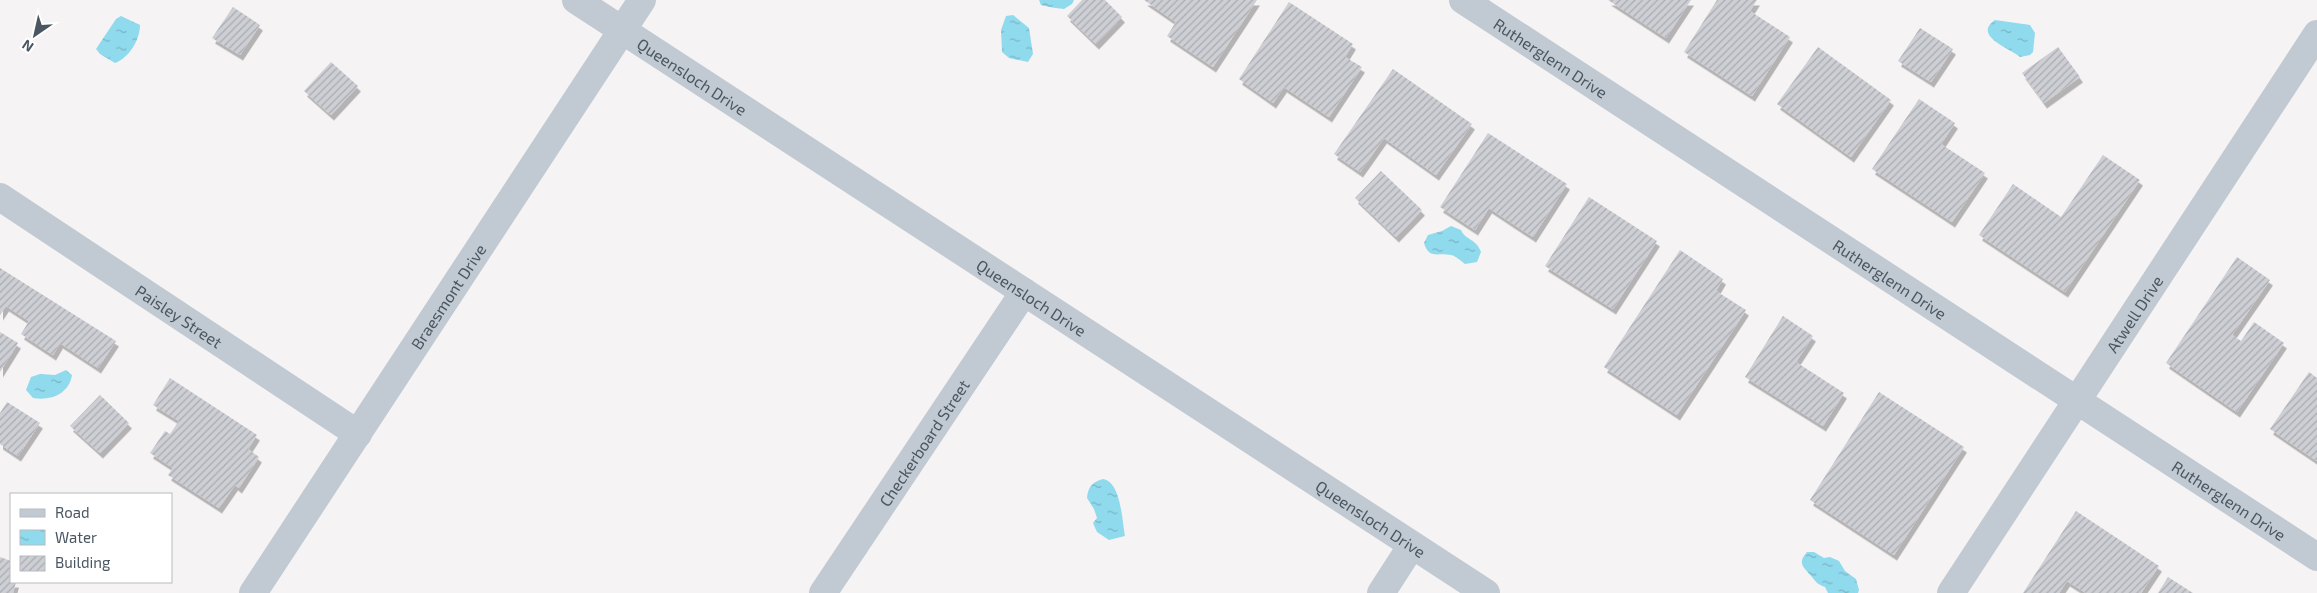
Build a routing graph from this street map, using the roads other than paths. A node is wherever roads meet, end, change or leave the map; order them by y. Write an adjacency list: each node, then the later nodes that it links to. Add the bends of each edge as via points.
1 (576, 0): 4 (street, Queensloch Drive)
2 (642, 0): 4 (street, Braesmont Drive)
3 (1463, 0): 8 (street, Rutherglenn Drive)
4 (623, 30): 7 (street, Queensloch Drive); 9 (street, Braesmont Drive)
5 (2317, 34): 8 (street, Atwell Drive)
6 (0, 198): 9 (street, Paisley Street)
7 (1024, 292): 10 (street, Queensloch Drive); 13 (street, Checkerboard Street)
8 (2076, 399): 11 (street, Rutherglenn Drive); 16 (street, Atwell Drive)
9 (358, 434): 12 (street, Braesmont Drive)
10 (1412, 545): 14 (street); 15 (street, Queensloch Drive)
11 (2317, 557)
12 (253, 593)
13 (823, 593)
14 (1381, 593)
15 (1486, 593)
16 (1951, 593)

